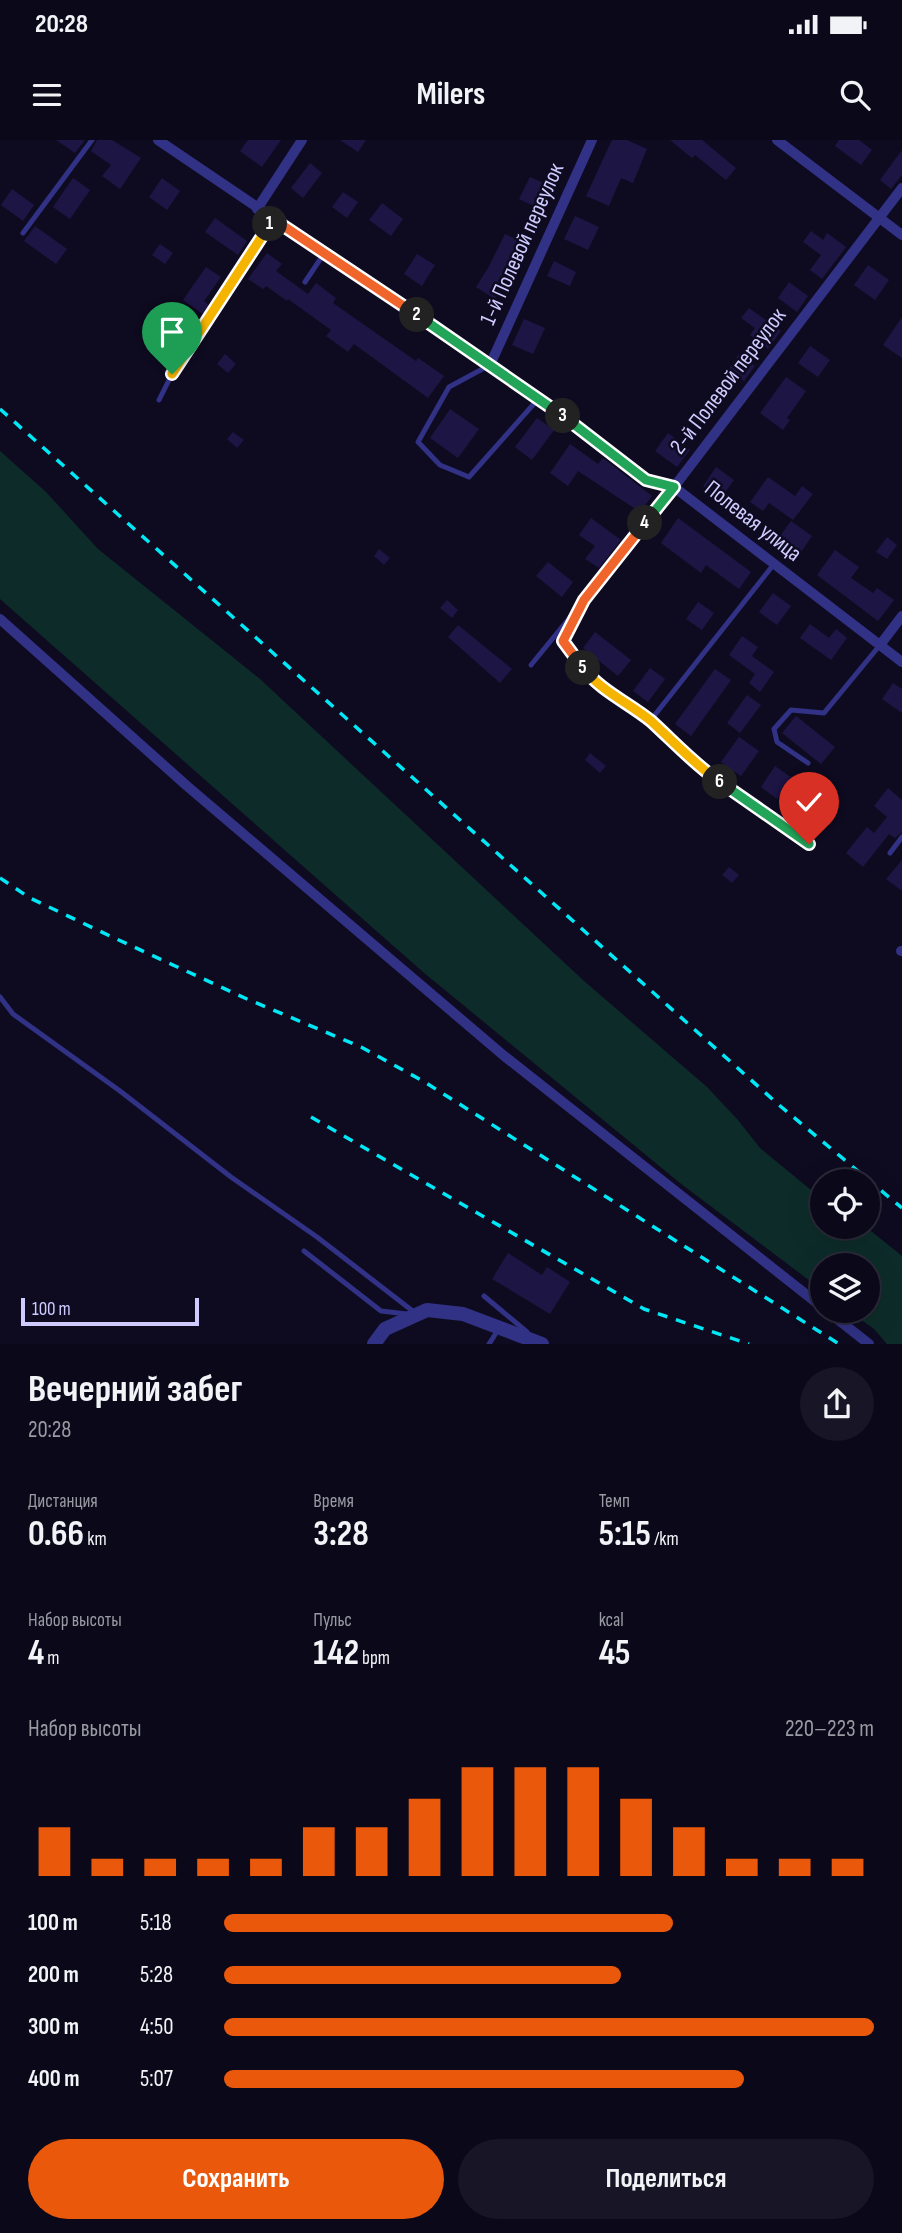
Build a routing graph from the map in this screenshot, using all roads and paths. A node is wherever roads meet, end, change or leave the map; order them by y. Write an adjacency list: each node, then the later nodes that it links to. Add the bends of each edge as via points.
1 (92, 140): 10 (lane)
2 (158, 140): 7 (street, Полевая улица)
3 (302, 140): 7 (street)
4 (592, 140): 14 (street, 1-й Полевой переулок)
5 (777, 140): 8 (street)
6 (902, 188): 8 (street, 2-й Полевой переулок)
7 (257, 209): 9 (street, Полевая улица)
8 (880, 216): 11 (street); 17 (street, 2-й Полевой переулок)
9 (273, 219): 12 (street, Полевая улица); 16 (lane)
10 (23, 233)
11 (902, 235)
12 (326, 252): 13 (lane); 14 (street, Полевая улица)
13 (305, 282)
14 (490, 365): 15 (street, Полевая улица); 15 (lane, via 449,387 418,442 440,466 468,477)
15 (540, 398): 17 (street, Полевая улица, via 646,480)
16 (159, 400)
17 (674, 487): 18 (street, Полевая улица); 19 (street, 2-й Полевой переулок)
18 (774, 564): 22 (street, Полевая улица); 25 (lane)
19 (584, 600): 24 (lane); 25 (street, 2-й Полевой переулок, via 563,641 591,679)
20 (902, 617): 22 (street)
21 (0, 620): 33 (street, via 503,1055)
22 (880, 645): 23 (street, Полевая улица); 26 (lane, via 824,713 791,710 774,729 777,742)
23 (902, 662)
24 (531, 665)
25 (650, 721): 28 (street, via 697,766)
26 (808, 763)
27 (902, 837): 29 (lane)
28 (809, 844)
29 (890, 853)
30 (0, 997): 34 (lane, via 13,1014)
31 (304, 1251): 34 (lane, via 381,1311)
32 (484, 1296): 39 (lane)
33 (810, 1298)
34 (417, 1314): 36 (street, via 427,1310 463,1314); 37 (street, via 385,1329)
35 (842, 1323): 40 (street)
36 (499, 1328): 38 (lane); 39 (street)
37 (374, 1344)
38 (489, 1344)
39 (541, 1344)
40 (869, 1344)

